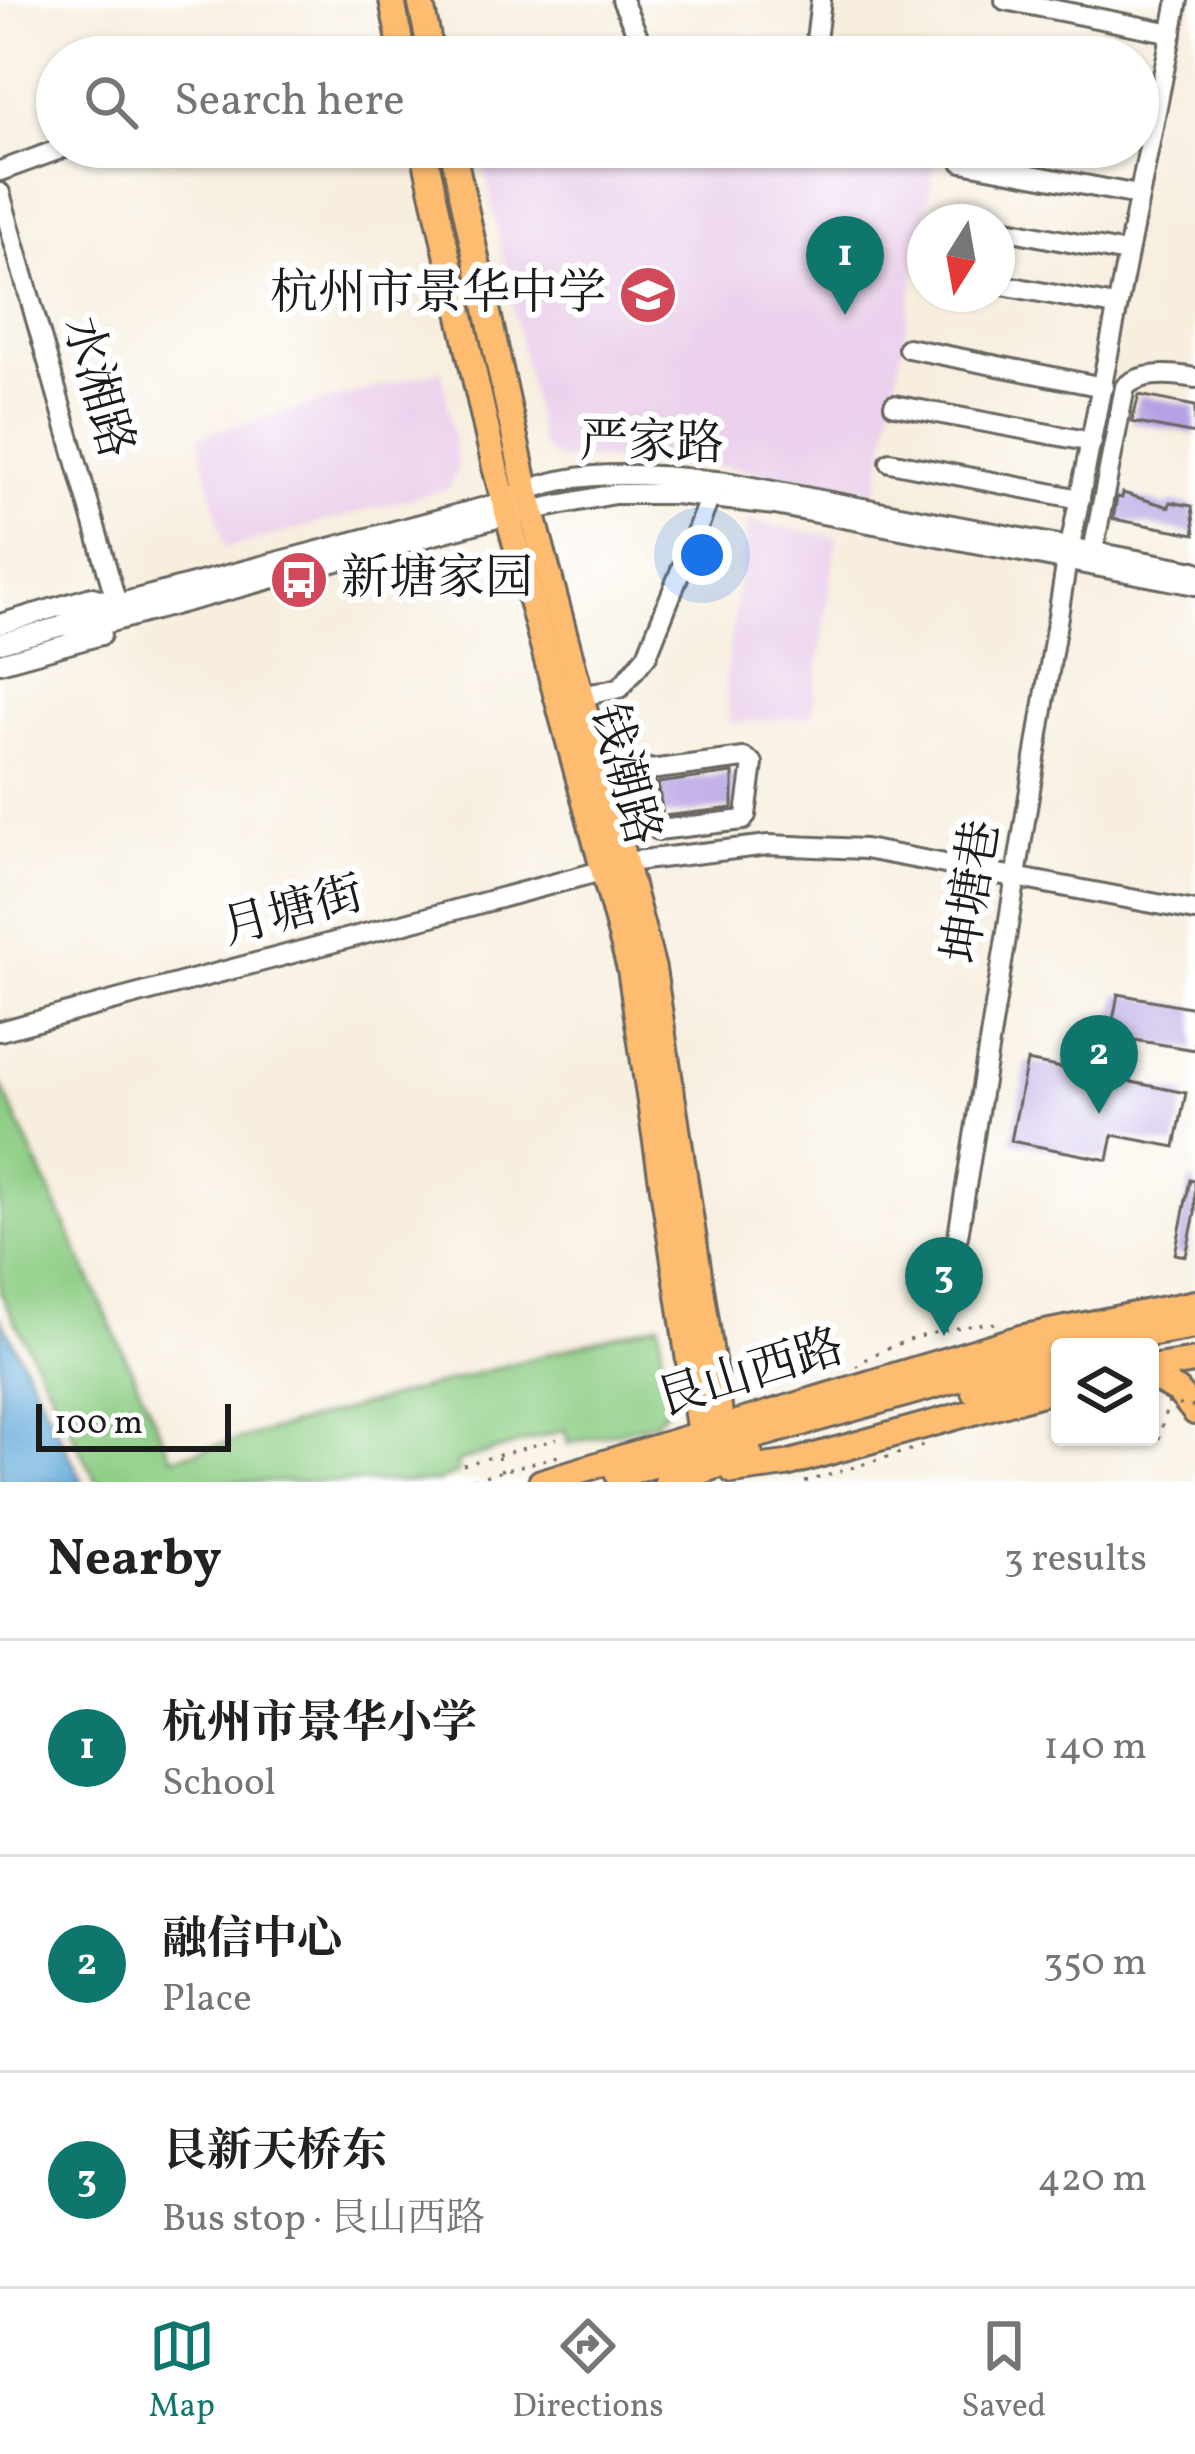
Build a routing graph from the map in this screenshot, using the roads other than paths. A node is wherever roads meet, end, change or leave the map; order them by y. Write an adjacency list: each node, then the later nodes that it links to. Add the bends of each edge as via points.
1 (392, 0): 8 (main road)
2 (420, 0): 9 (main road)
3 (622, 0): 10 (street)
4 (821, 0): 11 (street)
5 (1006, 0): 7 (street)
6 (1178, 0): 7 (street, 坤塘巷)
7 (1172, 33): 12 (street, 坤塘巷)
8 (398, 36)
9 (432, 36)
10 (638, 36)
11 (817, 36)
12 (1159, 95)
13 (36, 158): 18 (street)
14 (429, 168): 33 (main road, 钱潮路)
15 (456, 168): 33 (main road, 钱潮路)
16 (994, 168): 20 (street)
17 (1144, 168): 20 (street, 坤塘巷)
18 (0, 171)
19 (0, 193): 38 (street, 水湘路)
20 (1138, 195): 22 (street, 坤塘巷)
21 (1015, 232): 22 (street)
22 (1126, 254): 24 (street, 坤塘巷)
23 (1015, 287): 24 (street)
24 (1115, 306): 27 (street, 坤塘巷)
25 (908, 348): 27 (street)
26 (1195, 378): 34 (street, via 1172,374 1125,387)
27 (1103, 387): 29 (street, 坤塘巷)
28 (894, 405): 29 (street)
29 (1091, 442): 32 (street, 坤塘巷)
30 (890, 462): 32 (street)
31 (710, 496): 33 (street, 严家路); 35 (street, 严家路); 44 (street, via 647,655 620,688)
32 (1080, 499): 35 (street, 坤塘巷)
33 (517, 504): 35 (street, 严家路, via 597,477 671,477); 38 (street, 严家路); 39 (street, 严家路); 44 (main road, 钱潮路); 47 (main road, 钱潮路)
34 (1094, 551): 35 (street, 严家路); 36 (street, 严家路)
35 (1069, 554): 37 (street, 严家路); 48 (street, 坤塘巷)
36 (1195, 571)
37 (1195, 585)
38 (117, 604): 40 (street, 严家路, via 92,597); 41 (street, 严家路)
39 (147, 612): 41 (street, 严家路, via 85,629); 43 (street, 严家路, via 129,628)
40 (0, 624)
41 (62, 626): 42 (street, 严家路)
42 (0, 643)
43 (0, 663)
44 (582, 697): 46 (main road, 钱潮路)
45 (642, 766): 45 (street, via 658,830 746,815 753,764 744,758); 46 (street)
46 (603, 774): 47 (main road, 钱潮路)
47 (616, 866): 48 (street, 月塘街, via 802,844); 50 (street, 月塘街); 64 (main road, 钱潮路, via 653,969)
48 (1016, 878): 49 (street, 月塘街); 51 (street, 坤塘巷)
49 (1195, 911)
50 (0, 1031)
51 (958, 1236)
52 (1195, 1303): 64 (main road, 艮山西路, via 1020,1338)
53 (1195, 1326): 54 (main road)
54 (1125, 1338)
55 (1195, 1342): 56 (main road)
56 (1159, 1347)
57 (1051, 1353): 65 (main road, 艮山西路)
58 (1195, 1361): 59 (main road)
59 (1159, 1369)
60 (1051, 1372): 65 (main road, 艮山西路)
61 (1159, 1377): 63 (main road)
62 (1051, 1390): 65 (main road, 艮山西路, via 786,1464)
63 (1195, 1410)
64 (711, 1430): 67 (main road, 艮山西路)
65 (767, 1458): 66 (main road, 艮山西路); 68 (main road, 艮山西路)
66 (678, 1479)
67 (542, 1482)
68 (592, 1482)

